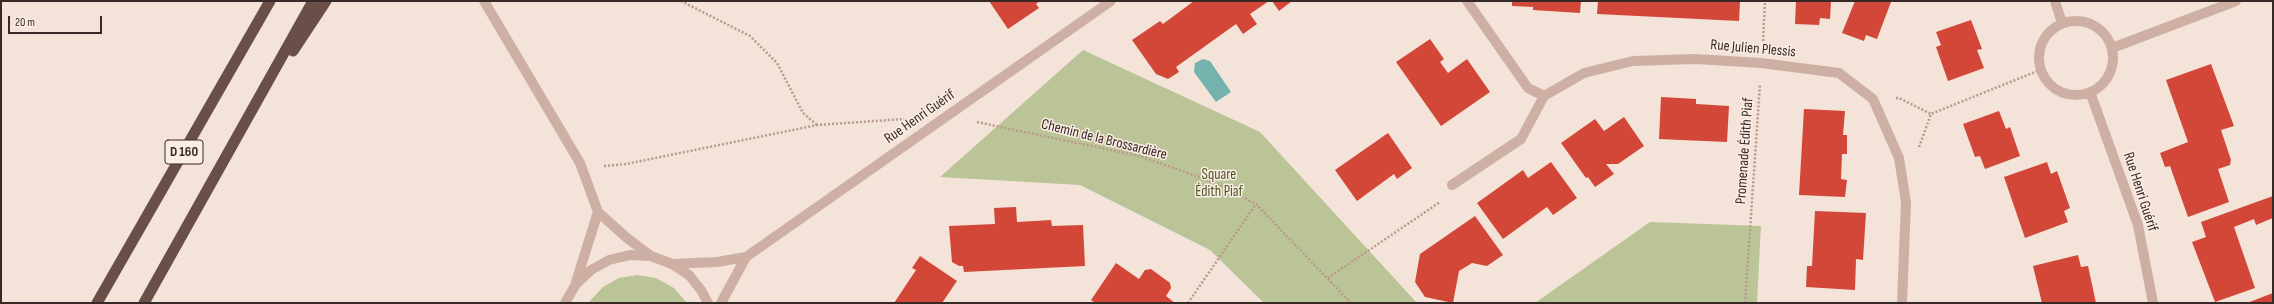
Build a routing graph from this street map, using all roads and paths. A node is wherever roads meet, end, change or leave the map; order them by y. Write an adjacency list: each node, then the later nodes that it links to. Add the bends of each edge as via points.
1 (270, 1): 33 (highway, D 160)
2 (313, 1): 21 (highway, D 160)
3 (326, 1): 21 (highway, D 160)
4 (484, 1): 24 (street)
5 (681, 1): 22 (path, via 750,36 777,63 803,113)
6 (1111, 1): 19 (street, Rue Henri Guérif)
7 (1467, 1): 16 (street, via 1528,88)
8 (1765, 1): 13 (path, Promenade Édith Piaf)
9 (2055, 1): 11 (street)
10 (2236, 1): 12 (street)
11 (2062, 23): 12 (street, via 2075,20 2098,27 2107,36); 14 (street, via 2052,28 2044,37 2038,58)
12 (2112, 48): 15 (street, via 2112,69 2100,87)
13 (1762, 63): 16 (street, Rue Julien Plessis, via 1695,59 1633,61 1584,73); 17 (street, Rue Julien Plessis, via 1839,73); 40 (path, Promenade Édith Piaf)
14 (2040, 70): 15 (street, via 2050,85 2066,94 2078,96); 18 (path)
15 (2090, 92): 42 (street, Rue Henri Guérif, via 2138,225)
16 (1544, 96): 25 (street, via 1521,139)
17 (1872, 99): 18 (path, via 1899,98); 23 (street, Rue Julien Plessis)
18 (1931, 114): 23 (path, via 1917,153)
19 (948, 116): 26 (path, Chemin de la Brossardière, via 1138,156 1210,181); 29 (street, Rue Henri Guérif)
20 (910, 118): 22 (path)
21 (244, 125): 34 (highway, D 160)
22 (817, 125): 24 (path, via 626,164)
23 (1899, 158): 41 (street, Rue Julien Plessis, via 1906,202)
24 (582, 168): 27 (street)
25 (1452, 185): 31 (path, via 1438,205)
26 (1256, 204): 31 (path, Chemin de la Brossardière); 38 (path)
27 (598, 212): 28 (street); 32 (street)
28 (651, 256): 30 (street); 32 (street, via 630,255 609,260 591,270)
29 (746, 257): 30 (street, Rue Henri Guérif, via 717,262); 37 (street, Rue Henri Guérif)
30 (672, 264): 36 (street, via 689,275 702,290)
31 (1328, 278): 39 (path, Chemin de la Brossardière)
32 (576, 284): 35 (street)
33 (97, 303)
34 (144, 303)
35 (565, 303)
36 (708, 303)
37 (721, 303)
38 (1188, 303)
39 (1351, 303)
40 (1745, 303)
41 (1902, 303)
42 (2153, 303)

